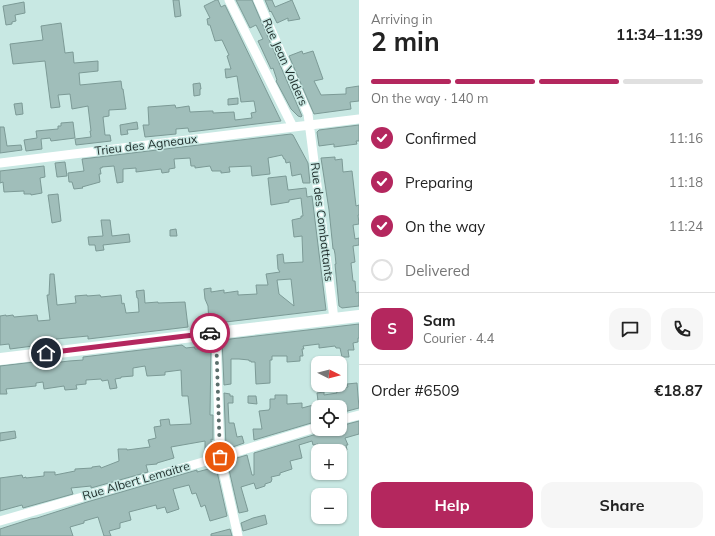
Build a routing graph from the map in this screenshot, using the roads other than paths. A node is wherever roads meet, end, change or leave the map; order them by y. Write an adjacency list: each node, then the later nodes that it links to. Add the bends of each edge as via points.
1 (229, 0): 5 (street)
2 (258, 0): 4 (street, Rue Jean Volders, via 308,114)
3 (359, 119): 4 (street, Trieu des Agneaux)
4 (310, 125): 5 (street, Trieu des Agneaux); 8 (street, Rue des Combattants)
5 (293, 127): 6 (street, Trieu des Agneaux)
6 (0, 163)
7 (359, 316): 8 (main road)
8 (334, 319): 9 (main road)
9 (216, 333): 10 (main road); 14 (street)
10 (0, 359)
11 (359, 415): 12 (street)
12 (347, 418)
13 (311, 429): 14 (street, Rue Albert Lemaitre)
14 (220, 457): 15 (street, Rue Albert Lemaitre); 16 (street)
15 (0, 521)
16 (238, 536)

